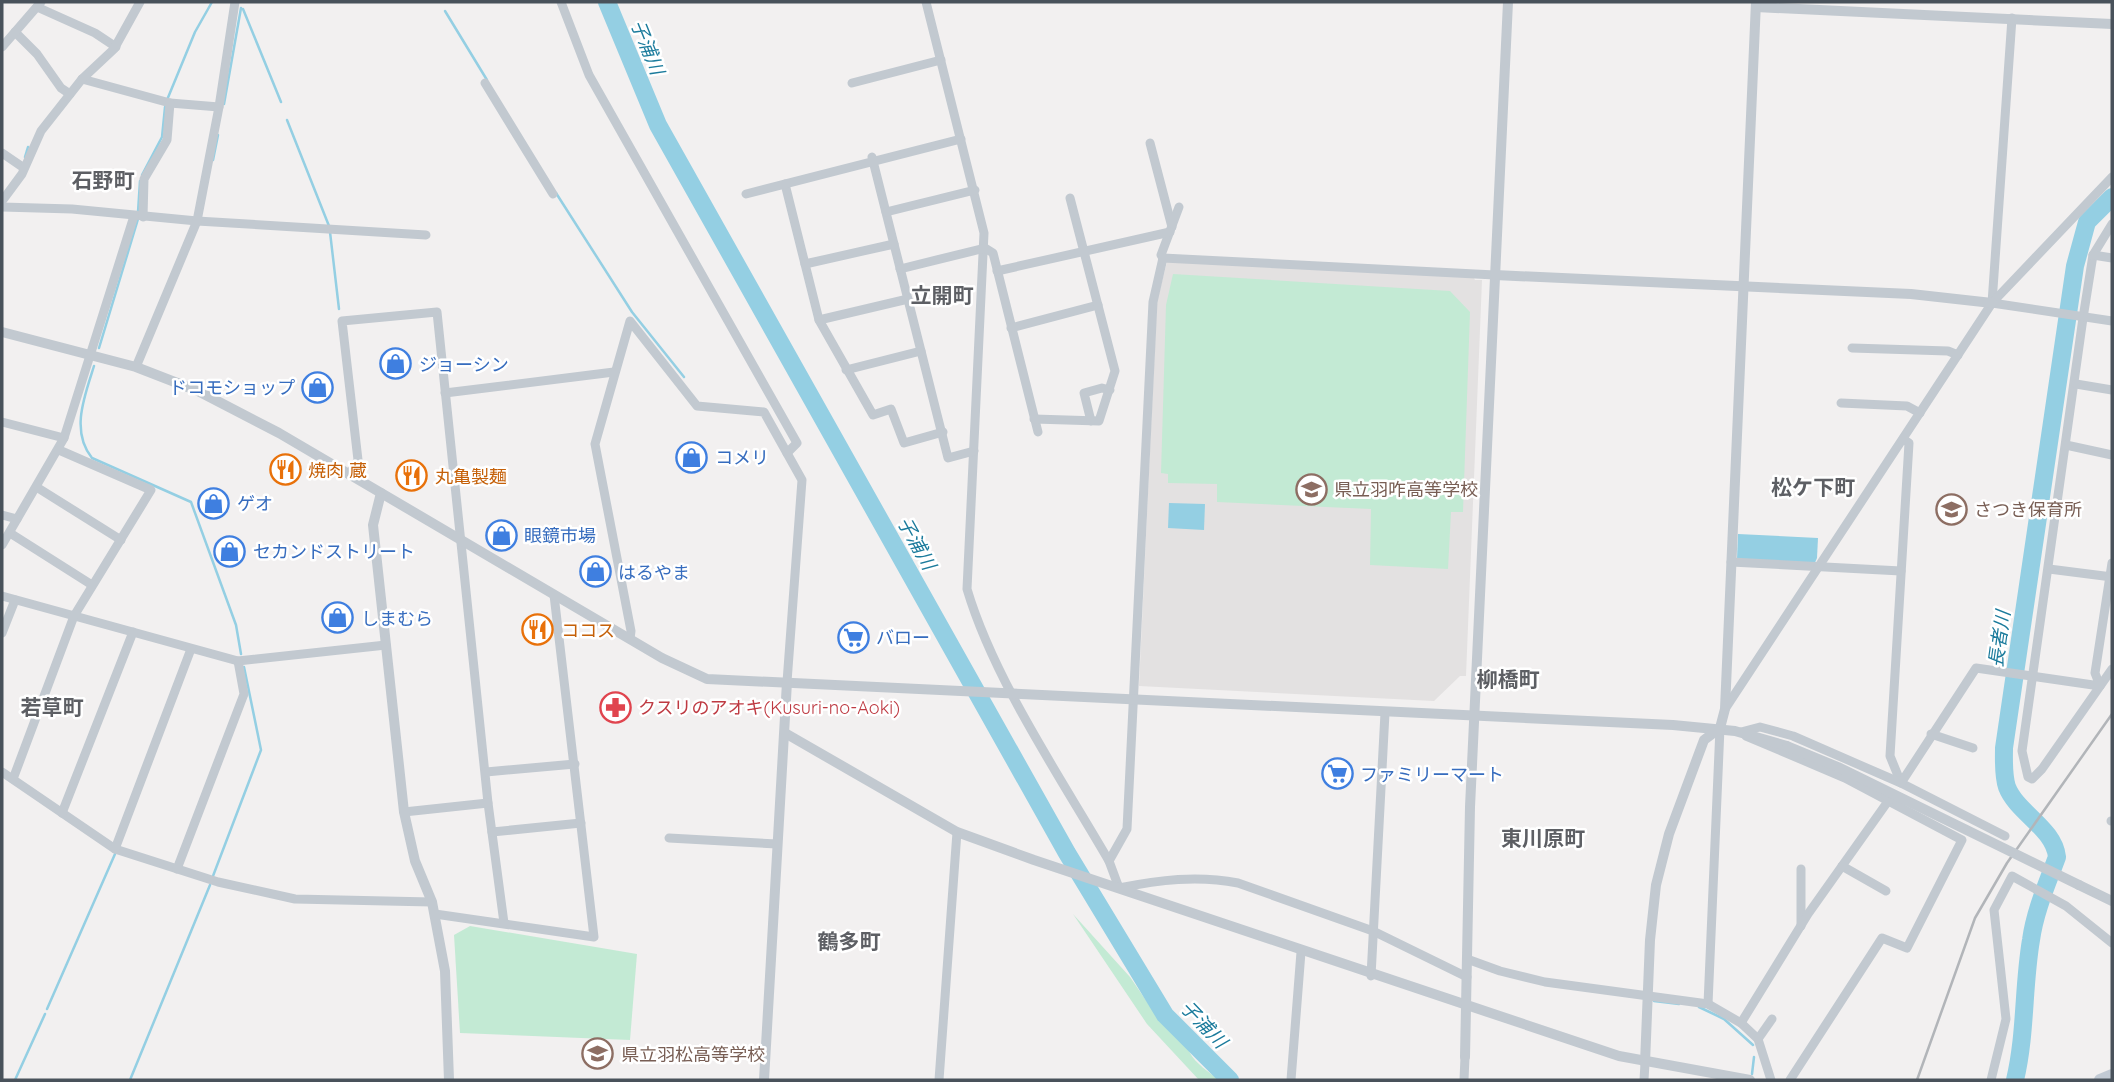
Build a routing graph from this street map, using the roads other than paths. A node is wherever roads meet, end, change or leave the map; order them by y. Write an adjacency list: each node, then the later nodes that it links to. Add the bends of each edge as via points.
1 (140, 2): 12 (street)
2 (235, 2): 19 (street)
3 (561, 2): 82 (street, via 589,75 797,443)
4 (926, 2): 13 (street)
5 (1508, 2): 49 (street)
6 (39, 4): 10 (street); 12 (street)
7 (1756, 4): 8 (street); 50 (street)
8 (2012, 18): 9 (street); 52 (street)
9 (2112, 23)
10 (15, 32): 11 (street); 17 (street)
11 (3, 43)
12 (116, 47): 14 (street)
13 (941, 60): 16 (street); 20 (street)
14 (82, 79): 17 (street); 18 (street)
15 (485, 83): 28 (street)
16 (852, 83)
17 (70, 94): 24 (street, via 41,131)
18 (170, 103): 19 (street); 35 (street, via 167,140 144,179)
19 (219, 107): 36 (street)
20 (961, 139): 23 (street); 27 (street)
21 (1150, 143): 38 (street)
22 (2, 153): 24 (street)
23 (873, 159): 26 (street); 34 (street)
24 (24, 168): 31 (street)
25 (2112, 177): 52 (street)
26 (785, 184): 29 (street); 46 (street)
27 (975, 190): 34 (street); 41 (street)
28 (553, 194)
29 (746, 194)
30 (1070, 198): 42 (street)
31 (2, 201)
32 (1179, 206): 38 (street)
33 (2, 207): 35 (street)
34 (886, 212): 40 (street)
35 (139, 216): 36 (street); 61 (street)
36 (197, 221): 39 (street); 63 (street)
37 (2112, 224): 43 (street)
38 (1171, 229): 42 (street); 44 (street)
39 (426, 235)
40 (894, 244): 46 (street); 47 (street)
41 (985, 248): 47 (street); 48 (street, via 993,253); 81 (street)
42 (1085, 251): 48 (street); 53 (street)
43 (2093, 255): 45 (street); 54 (street)
44 (1163, 258): 49 (street); 115 (street, via 1153,302)
45 (2112, 258)
46 (805, 264): 55 (street)
47 (900, 269): 51 (street)
48 (997, 271): 57 (street)
49 (1494, 275): 50 (street); 118 (street)
50 (1744, 286): 52 (street); 93 (street)
51 (908, 299): 55 (street); 60 (street)
52 (1992, 303): 54 (street); 62 (street)
53 (1098, 305): 57 (street); 67 (street, via 1115,371)
54 (2083, 318): 56 (street); 66 (street)
55 (819, 320): 64 (street)
56 (2112, 321)
57 (1011, 328): 72 (street)
58 (2, 332): 61 (street)
59 (1852, 348): 62 (street)
60 (921, 351): 64 (street); 75 (street)
61 (90, 354): 63 (street); 77 (street)
62 (1958, 355): 71 (street)
63 (136, 367): 84 (street, via 198,391)
64 (846, 370): 75 (street, via 873,415 891,409 904,443)
65 (614, 372): 69 (street); 82 (street, via 630,321 697,406 764,412); 106 (street, via 595,444)
66 (2076, 384): 68 (street); 79 (street)
67 (1110, 390): 73 (street, via 1099,421); 73 (street, via 1084,393)
68 (2112, 390)
69 (445, 393): 84 (street, via 437,312 342,321 358,460); 90 (street)
70 (1841, 403): 71 (street, via 1907,406)
71 (1920, 413): 78 (street)
72 (1034, 419): 73 (street); 76 (street)
73 (1091, 421)
74 (2, 422): 77 (street)
75 (943, 432): 81 (street, via 948,458)
76 (1038, 432)
77 (64, 438): 80 (street)
78 (1903, 439): 95 (street); 97 (street, via 1909,443)
79 (2066, 445): 83 (street); 96 (street)
80 (58, 450): 85 (street); 91 (street, via 151,491)
81 (974, 451): 114 (street, via 967,589)
82 (787, 453): 112 (street, via 803,491)
83 (2112, 455)
84 (349, 475): 86 (street)
85 (38, 488): 88 (street); 91 (street)
86 (381, 493): 90 (street); 107 (street, via 373,525)
87 (2, 515): 88 (street)
88 (17, 519): 89 (street)
89 (9, 533): 92 (street); 99 (street)
90 (460, 539): 100 (street); 126 (street)
91 (121, 540): 99 (street)
92 (2, 545)
93 (1731, 562): 95 (street); 116 (street)
94 (2112, 563): 98 (street)
95 (1819, 567): 97 (street); 116 (street)
96 (2049, 569): 98 (street); 111 (street)
97 (1901, 571): 128 (street, via 1890,756)
98 (2111, 577): 113 (street, via 2095,673)
99 (92, 584): 103 (street)
100 (554, 595): 106 (street); 124 (street)
101 (2, 596): 102 (street)
102 (15, 600): 103 (street); 105 (street)
103 (74, 617): 104 (street); 127 (street)
104 (133, 632): 108 (street); 132 (street)
105 (2, 633)
106 (630, 639): 112 (street, via 707,679)
107 (386, 645): 109 (street); 131 (street)
108 (191, 649): 109 (street); 141 (street)
109 (238, 661): 144 (street, via 244,694)
110 (2112, 669): 113 (street)
111 (2029, 675): 113 (street); 113 (street, via 2022,751 2025,771 2032,779); 122 (street, via 1976,668)
112 (787, 682): 114 (street); 121 (street)
113 (2100, 686)
114 (1009, 694): 115 (street); 142 (street)
115 (1132, 699): 117 (street); 142 (street, via 1128,829)
116 (1725, 709): 119 (street)
117 (1385, 713): 118 (street); 153 (street)
118 (1474, 716): 119 (street); 156 (street)
119 (1720, 728): 120 (street); 159 (street, via 1704,740 1668,834 1653,912); 160 (street)
120 (1741, 732): 128 (street, via 1760,727 1793,736); 129 (street, via 1756,743 1814,764); 148 (street, bridge, via 1838,766)
121 (785, 733): 135 (street); 140 (street)
122 (1931, 734): 123 (street); 128 (street)
123 (1973, 748)
124 (575, 764): 126 (street); 134 (street)
125 (2, 772): 127 (street)
126 (486, 772): 130 (street)
127 (13, 779): 132 (street)
128 (1901, 783): 129 (street); 133 (street)
129 (1888, 801): 139 (street); 143 (street)
130 (488, 803): 131 (street); 136 (street)
131 (404, 812): 149 (street, via 415,861)
132 (62, 813): 141 (street)
133 (1973, 820): 137 (street); 139 (street)
134 (581, 823): 136 (street); 151 (street, via 594,937)
135 (957, 831): 146 (street); 171 (street)
136 (492, 832): 151 (street)
137 (2005, 836)
138 (668, 838): 140 (street)
139 (1962, 840): 177 (street, via 1907,948 1882,938)
140 (777, 844): 170 (street)
141 (115, 849): 144 (street)
142 (1109, 861): 146 (street)
143 (1842, 866): 147 (street); 152 (street)
144 (177, 869): 149 (street, via 295,899)
145 (1801, 869): 152 (street)
146 (1119, 888): 153 (street, via 1171,878 1217,879); 155 (street)
147 (1886, 891)
148 (2112, 901)
149 (432, 902): 150 (street)
150 (435, 915): 151 (street); 169 (street, via 445,971)
151 (504, 923)
152 (1801, 926): 163 (street)
153 (1373, 931): 157 (street); 158 (street)
154 (2112, 943): 178 (street, via 2055,899 2012,877 1994,910 2006,1018)
155 (1301, 952): 157 (street); 172 (street)
156 (1467, 959): 158 (street); 159 (street, via 1545,982)
157 (1371, 976): 161 (street)
158 (1466, 977): 161 (street)
159 (1648, 997): 160 (street); 166 (street)
160 (1708, 1004): 163 (street)
161 (1466, 1006): 165 (street); 166 (street)
162 (1772, 1019): 164 (street)
163 (1741, 1023): 164 (street)
164 (1758, 1039): 176 (street)
165 (1465, 1057): 173 (street)
166 (1645, 1063): 168 (street); 174 (street)
167 (2112, 1074): 179 (main road)
168 (1718, 1078): 175 (street)
169 (449, 1080)
170 (764, 1080)
171 (939, 1080)
172 (1290, 1080)
173 (1464, 1080)
174 (1644, 1080)
175 (1750, 1080)
176 (1771, 1080)
177 (1790, 1080)
178 (1991, 1080)
179 (2100, 1080)

